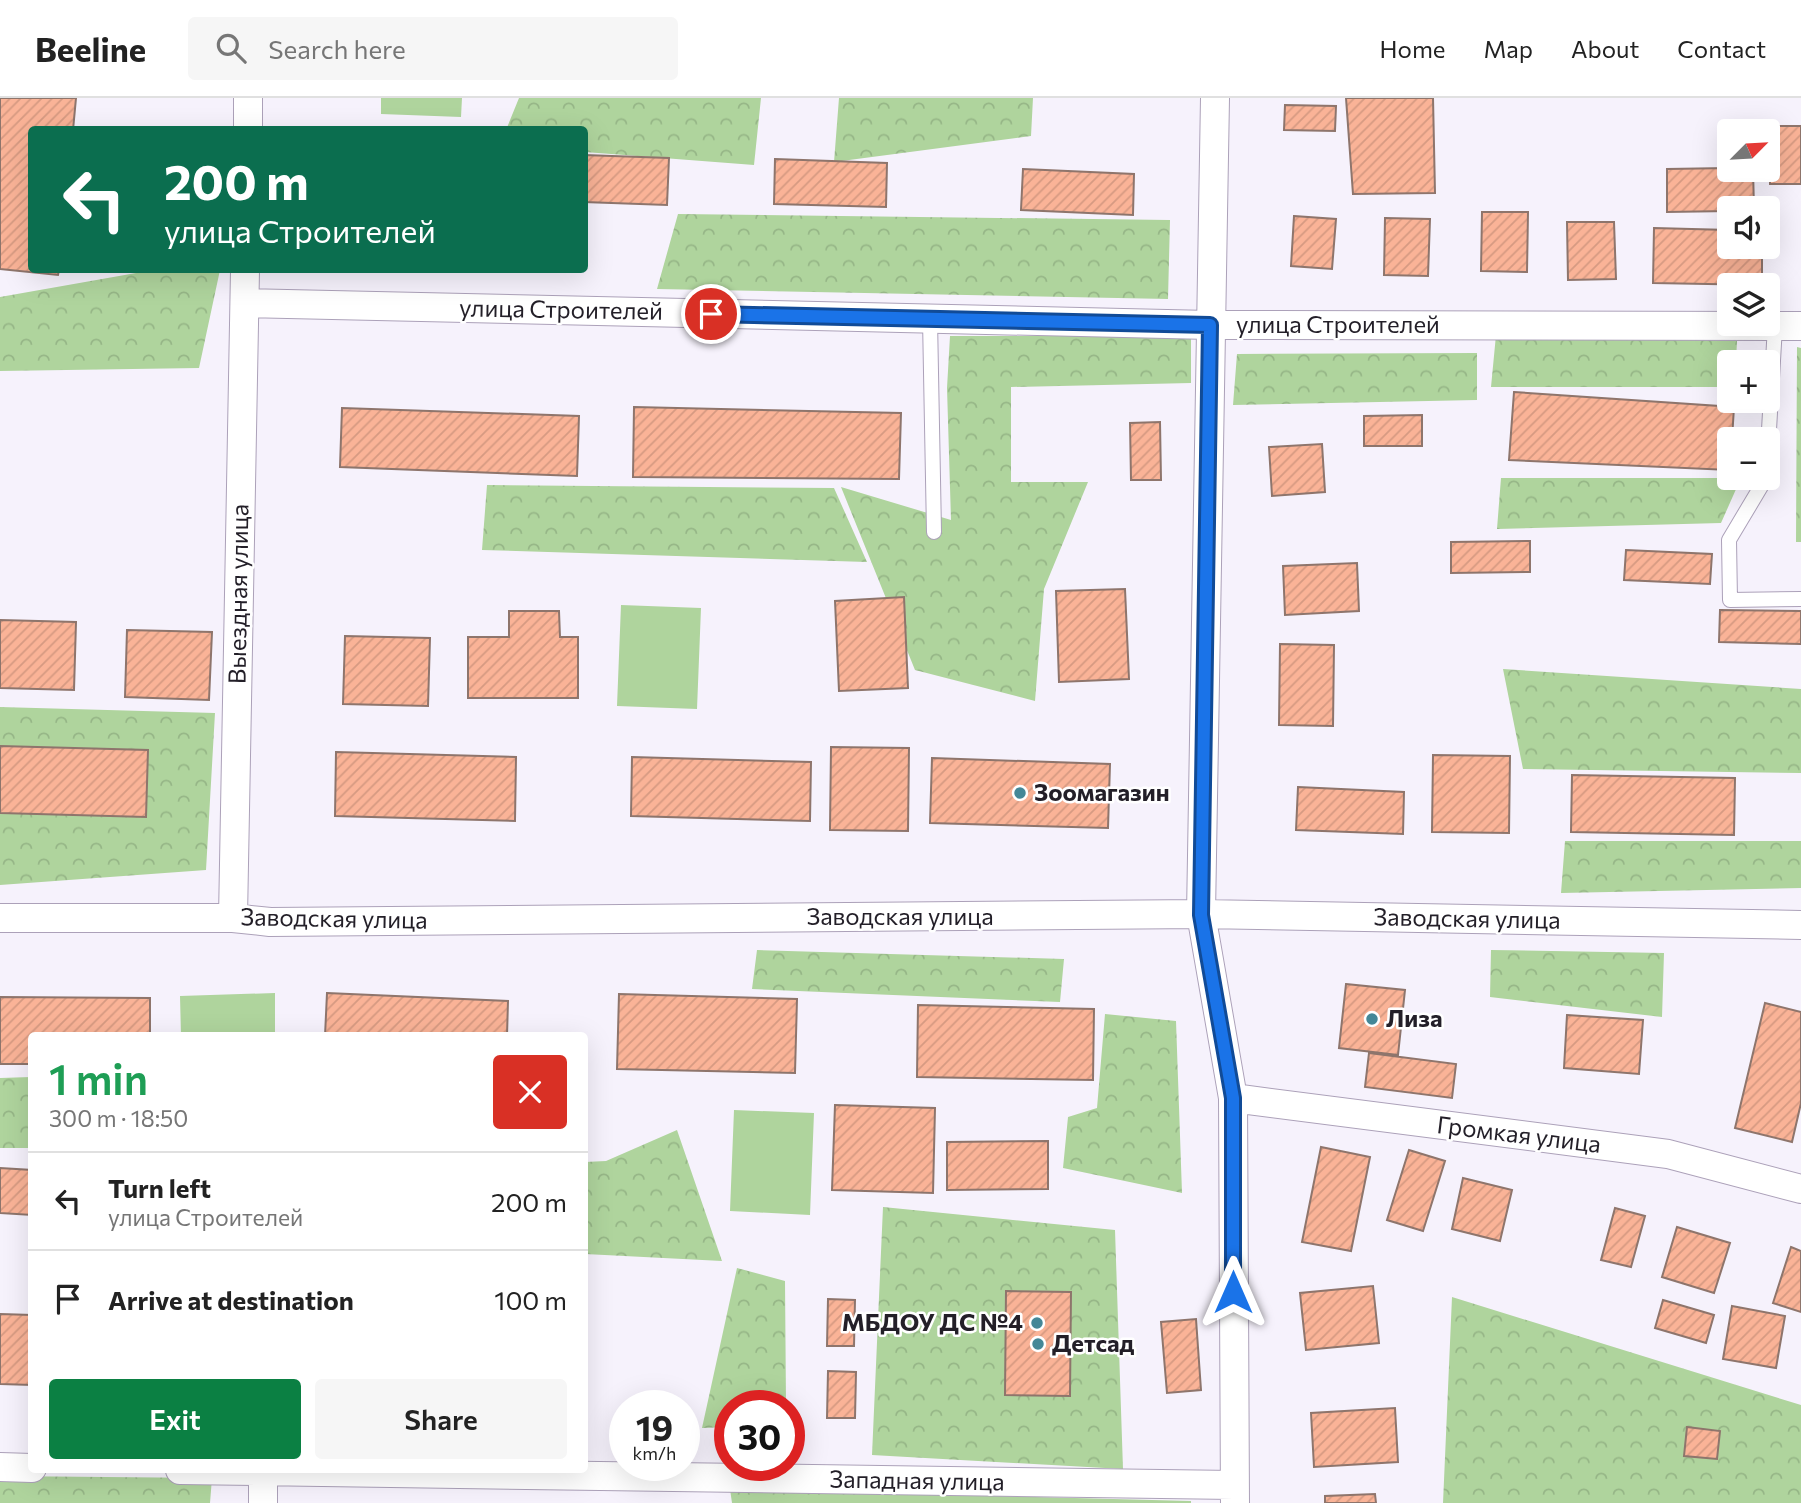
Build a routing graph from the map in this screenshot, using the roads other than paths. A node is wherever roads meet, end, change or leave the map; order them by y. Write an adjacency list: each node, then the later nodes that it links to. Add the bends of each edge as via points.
1 (248, 98): 3 (street)
2 (1214, 98): 7 (street)
3 (248, 126)
4 (245, 273): 5 (street, Выездная улица)
5 (245, 303): 6 (street, улица Строителей); 15 (street, Выездная улица)
6 (930, 319): 7 (street, улица Строителей); 11 (lane)
7 (1210, 325): 8 (street, улица Строителей); 13 (street)
8 (1788, 326): 9 (lane)
9 (1771, 427)
10 (1759, 490): 12 (lane, via 1729,540 1730,600)
11 (934, 532)
12 (1801, 599)
13 (1201, 915): 15 (street, Заводская улица, via 284,922); 16 (street, Заводская улица); 17 (street)
14 (0, 918): 15 (street, Заводская улица)
15 (233, 918)
16 (1801, 925)
17 (1233, 1098): 18 (street, Громкая улица, via 1668,1154); 23 (street)
18 (1801, 1189)
19 (0, 1467): 20 (street)
20 (28, 1468)
21 (263, 1473): 24 (street)
22 (347, 1473): 23 (street, Западная улица)
23 (1234, 1494)
24 (263, 1503)

